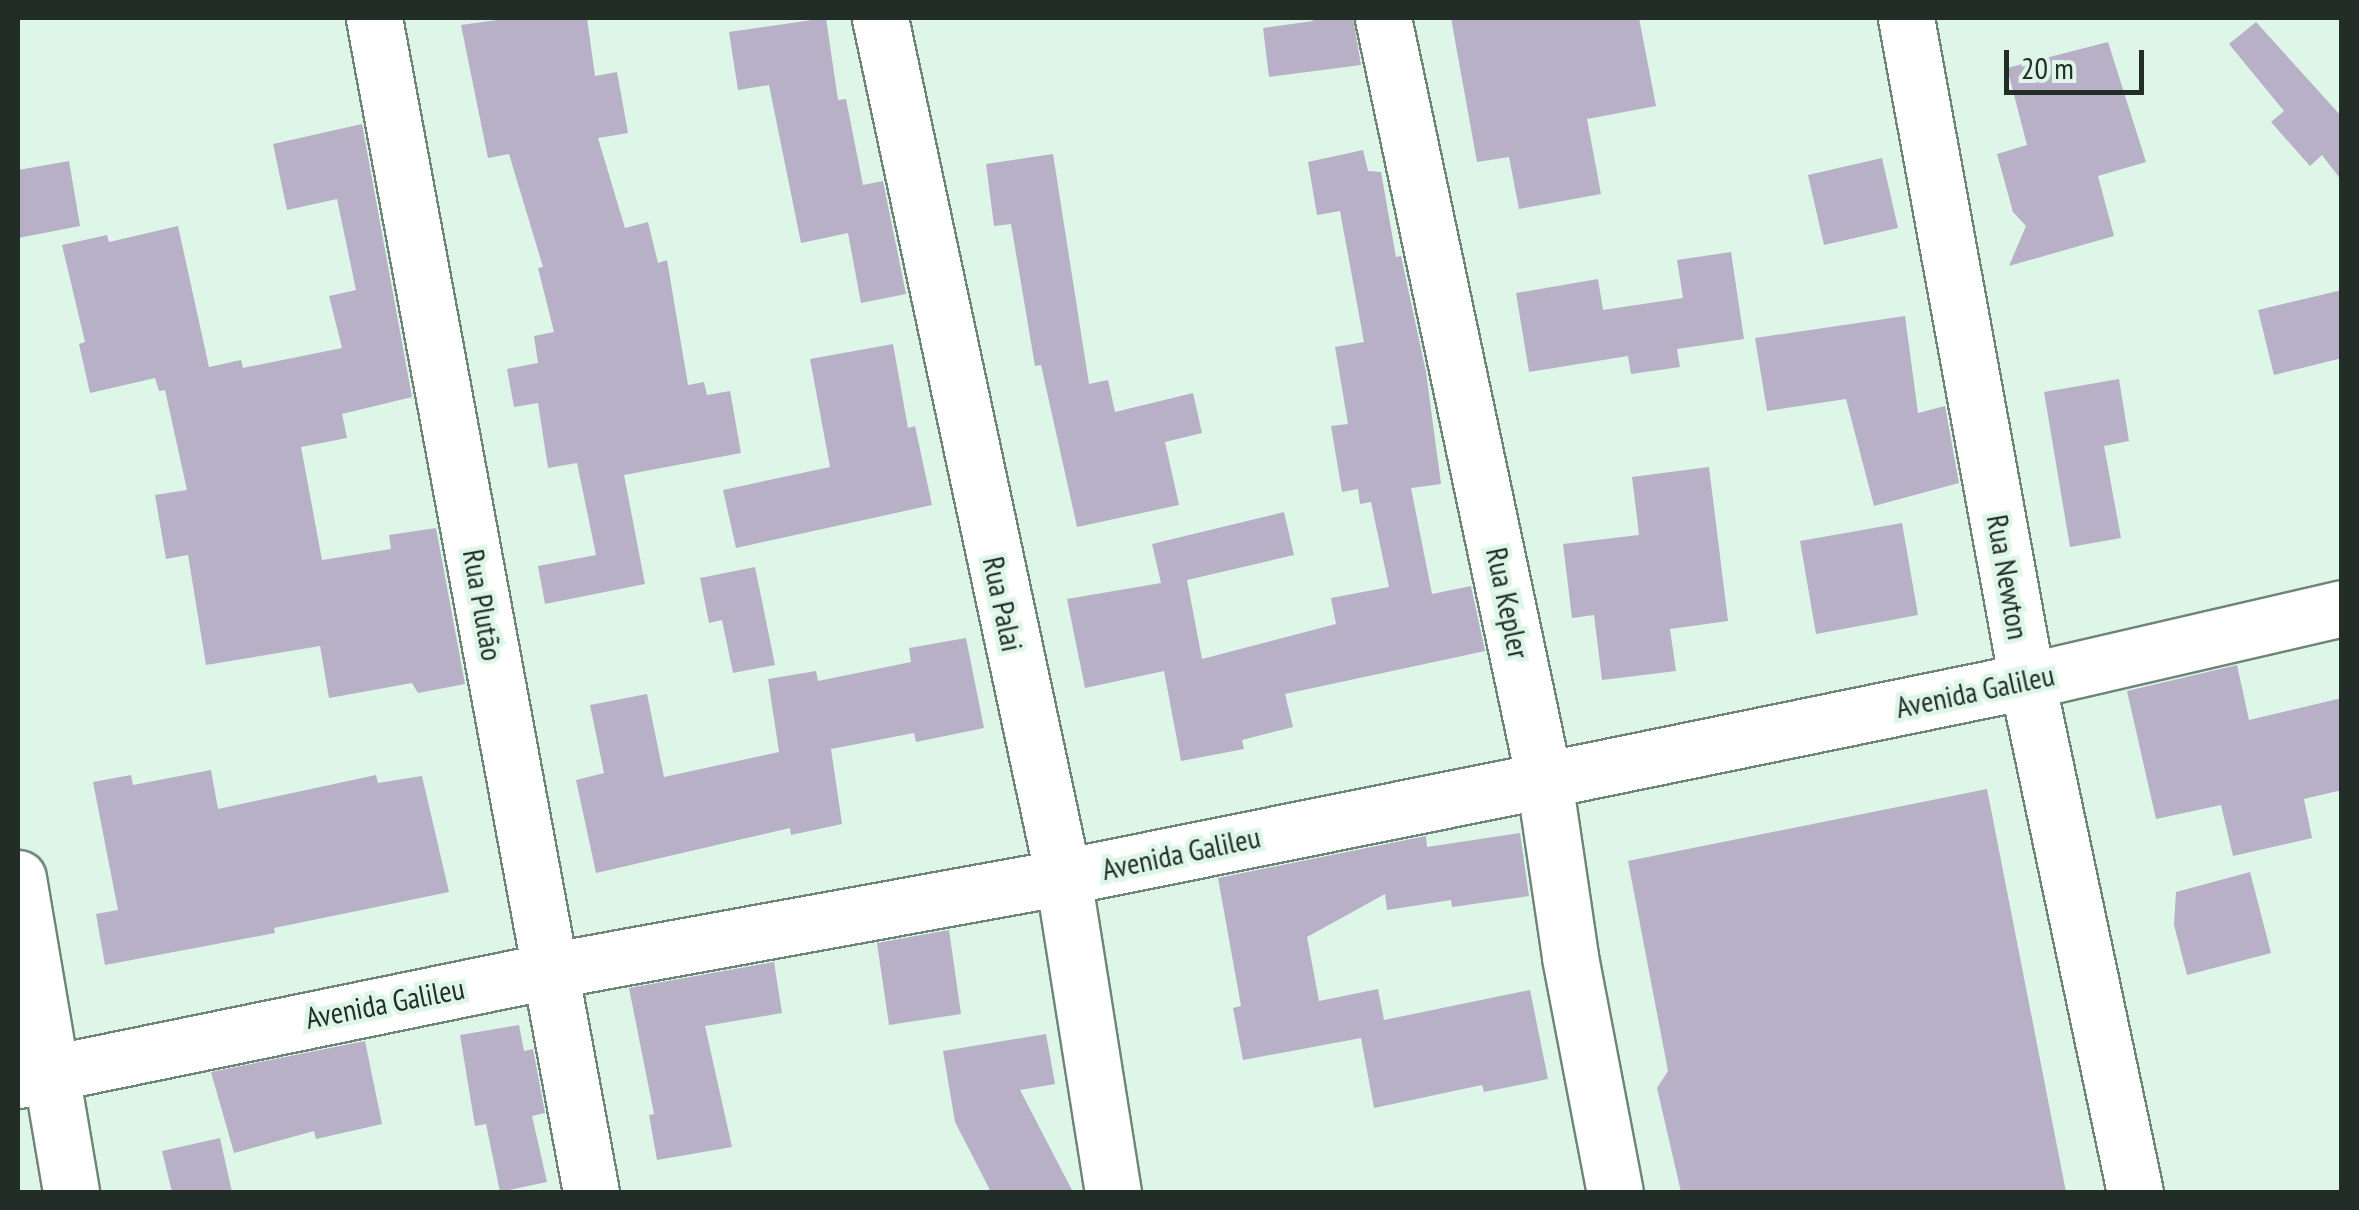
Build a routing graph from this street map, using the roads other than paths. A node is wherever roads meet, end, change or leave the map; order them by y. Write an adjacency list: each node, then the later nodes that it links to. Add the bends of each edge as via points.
1 (374, 18): 10 (street, Rua Plutão)
2 (880, 18): 8 (street, Rua Palai)
3 (1382, 18): 7 (street, Rua Kepler)
4 (1906, 18): 6 (street, Rua Newton)
5 (2342, 608): 6 (street, Avenida Galileu)
6 (2027, 681): 7 (street, Avenida Galileu); 16 (street, Rua Newton)
7 (1544, 780): 8 (street, Avenida Galileu); 15 (street, Rua Kepler)
8 (1063, 877): 10 (street, Avenida Galileu); 14 (street, Rua Palai)
9 (18, 878): 11 (street)
10 (548, 971): 11 (street, Avenida Galileu); 13 (street, Rua Plutão)
11 (32, 1076): 12 (street)
12 (71, 1192)
13 (591, 1192)
14 (1113, 1192)
15 (1615, 1192)
16 (2135, 1192)

